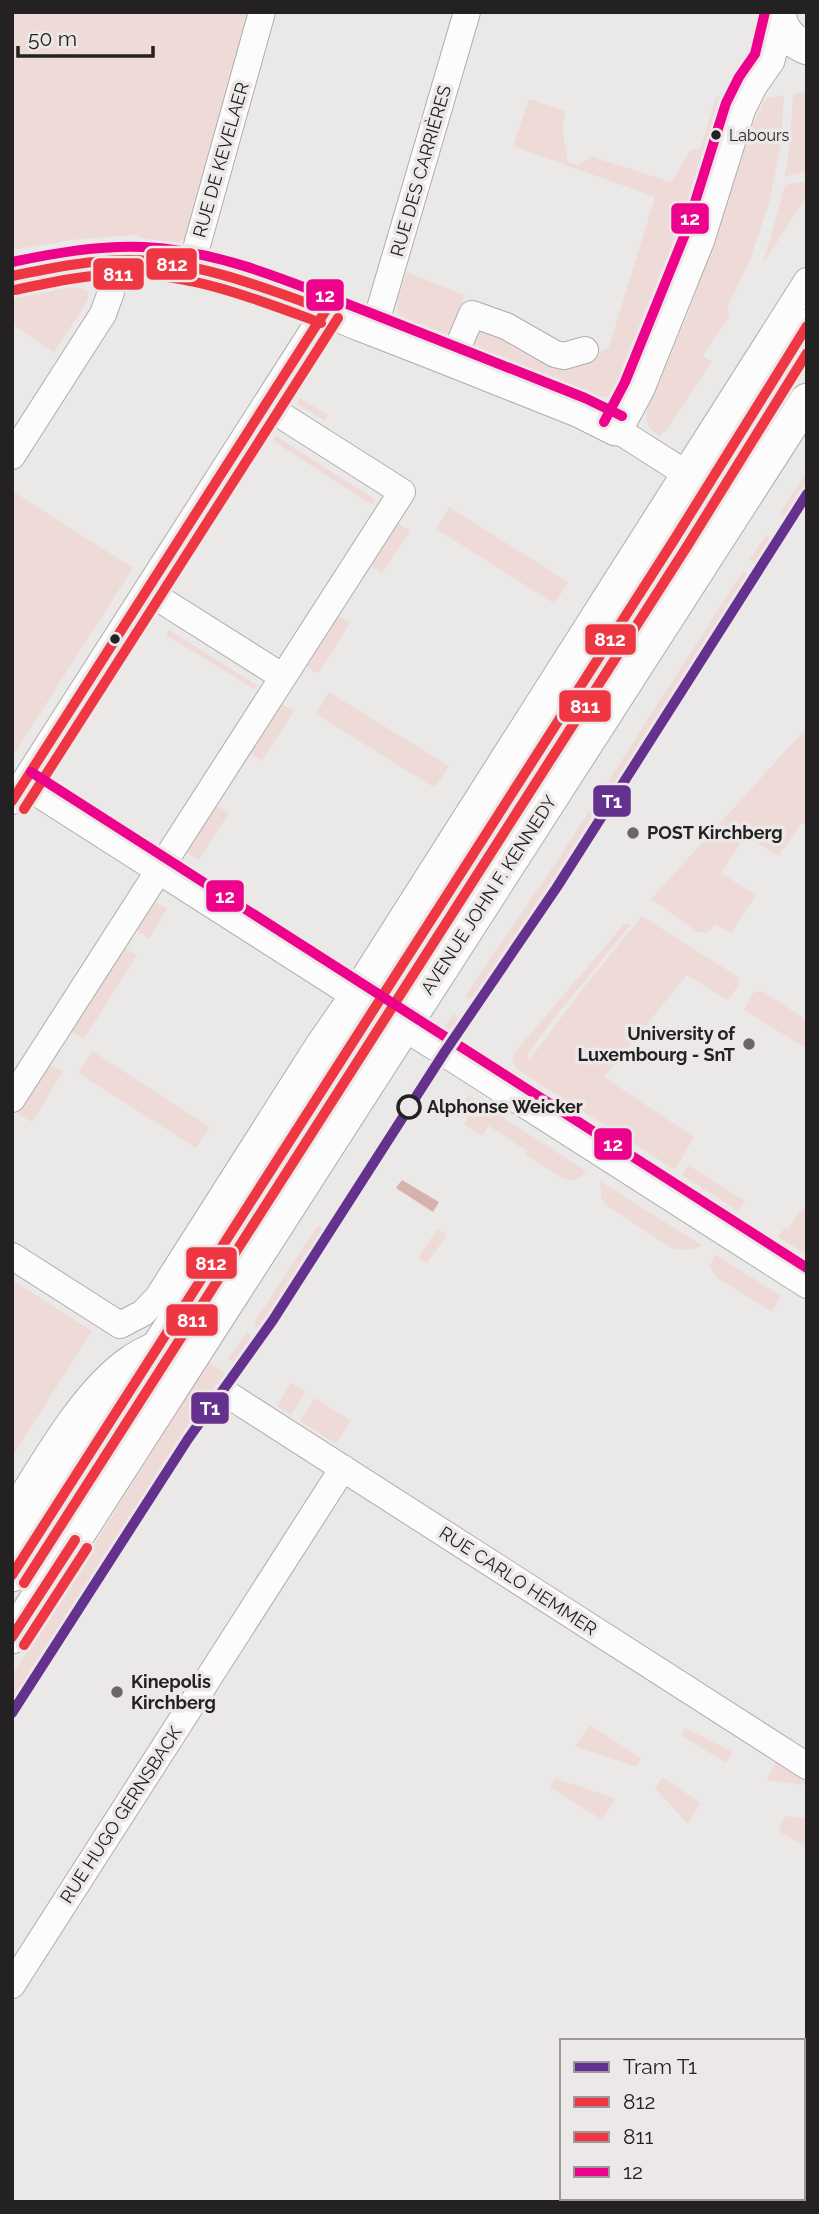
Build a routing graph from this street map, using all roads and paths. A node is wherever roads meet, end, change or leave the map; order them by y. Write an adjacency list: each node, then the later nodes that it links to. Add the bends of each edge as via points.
1 (262, 12): 5 (street, RUE DE KEVELAER)
2 (467, 12): 10 (street, RUE DES CARRIÈRES)
3 (796, 36): 15 (main road, via 768,60 739,108 698,239 638,388)
4 (112, 262): 5 (main road); 6 (main road); 16 (street, via 111,292 103,314)
5 (191, 267): 8 (main road)
6 (12, 276)
7 (807, 281): 17 (street, AVENUE JOHN F. KENNEDY)
8 (326, 310): 10 (main road); 14 (street)
9 (807, 326): 22 (main road, AVENUE JOHN F. KENNEDY, via 681,530)
10 (374, 329): 12 (main road)
11 (585, 349): 12 (street, via 555,354 506,326 472,314)
12 (452, 360): 15 (main road)
13 (807, 400): 24 (main road, AVENUE JOHN F. KENNEDY)
14 (265, 405): 18 (street); 19 (street, via 401,492)
15 (616, 429): 17 (street)
16 (12, 456)
17 (685, 473): 22 (street, AVENUE JOHN F. KENNEDY)
18 (147, 591): 19 (street); 20 (street)
19 (283, 677): 21 (street)
20 (18, 793): 21 (street)
21 (159, 871): 23 (street); 25 (street)
22 (437, 887): 23 (main road, AVENUE JOHN F. KENNEDY)
23 (364, 1002): 24 (street); 28 (street, AVENUE JOHN F. KENNEDY, via 317,1047 158,1297 143,1313); 29 (main road, AVENUE JOHN F. KENNEDY, via 345,1054)
24 (414, 1034): 27 (street); 35 (main road, AVENUE JOHN F. KENNEDY)
25 (12, 1099)
26 (12, 1256): 28 (street)
27 (807, 1285)
28 (120, 1325): 30 (street, via 120,1354)
29 (158, 1350): 30 (highway, via 133,1363); 34 (main road, AVENUE JOHN F. KENNEDY)
30 (108, 1385): 33 (highway, via 75,1425)
31 (230, 1396): 32 (street, RUE CARLO HEMMER)
32 (343, 1468): 36 (street, RUE CARLO HEMMER); 37 (street, RUE HUGO GERNSBACK)
33 (12, 1524)
34 (12, 1575)
35 (12, 1637)
36 (807, 1766)
37 (12, 1985)

